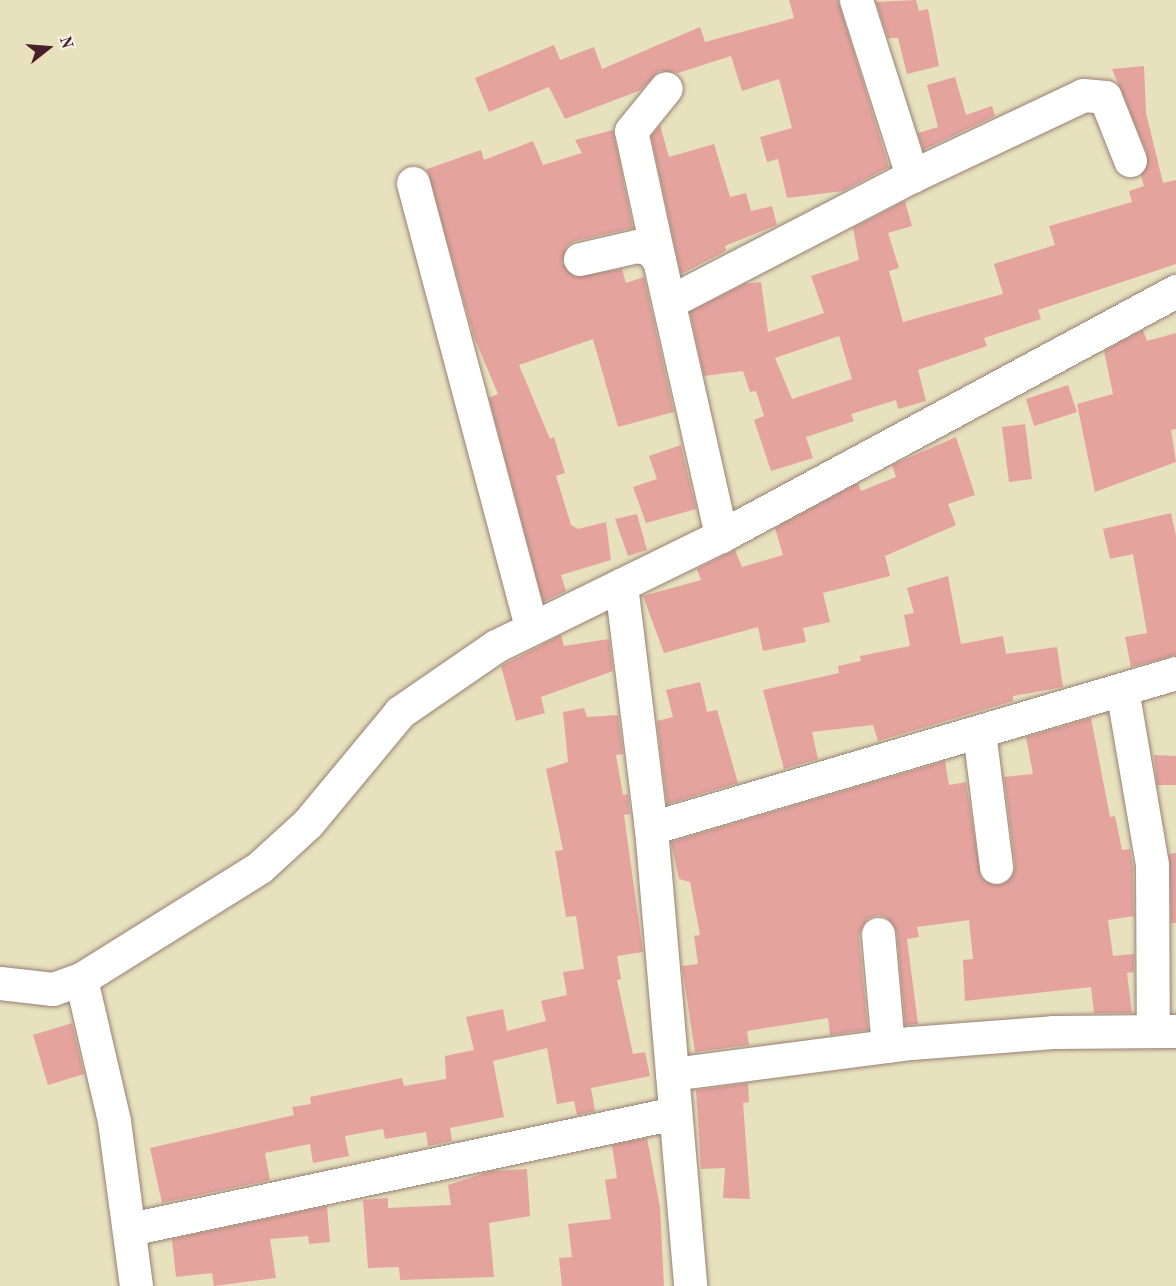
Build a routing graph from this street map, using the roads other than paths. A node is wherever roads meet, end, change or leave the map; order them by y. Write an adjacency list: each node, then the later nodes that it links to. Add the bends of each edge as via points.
1 (856, 0): 4 (street)
2 (666, 88): 7 (street, via 631,131)
3 (1130, 160): 4 (street, via 1105,97 1095,93)
4 (912, 176): 9 (street)
5 (413, 183): 12 (street)
6 (580, 260): 7 (street, via 637,246 650,249)
7 (659, 260): 9 (street)
8 (1175, 297): 10 (street)
9 (671, 301): 10 (street)
10 (721, 536): 11 (street)
11 (621, 585): 12 (street); 16 (street)
12 (531, 628): 19 (street, via 460,668 400,712 284,849)
13 (1176, 673): 14 (street)
14 (1122, 689): 15 (street); 21 (street, via 1154,884)
15 (979, 732): 16 (street); 17 (street)
16 (651, 828): 23 (street)
17 (996, 867)
18 (878, 934): 22 (street)
19 (81, 979): 20 (street, via 53,989); 25 (street, via 114,1121)
20 (0, 983)
21 (1165, 1031): 22 (street, via 1053,1032)
22 (888, 1046): 23 (street)
23 (672, 1074): 24 (street)
24 (675, 1113): 25 (street); 27 (street)
25 (130, 1229): 26 (street)
26 (136, 1286)
27 (690, 1286)

